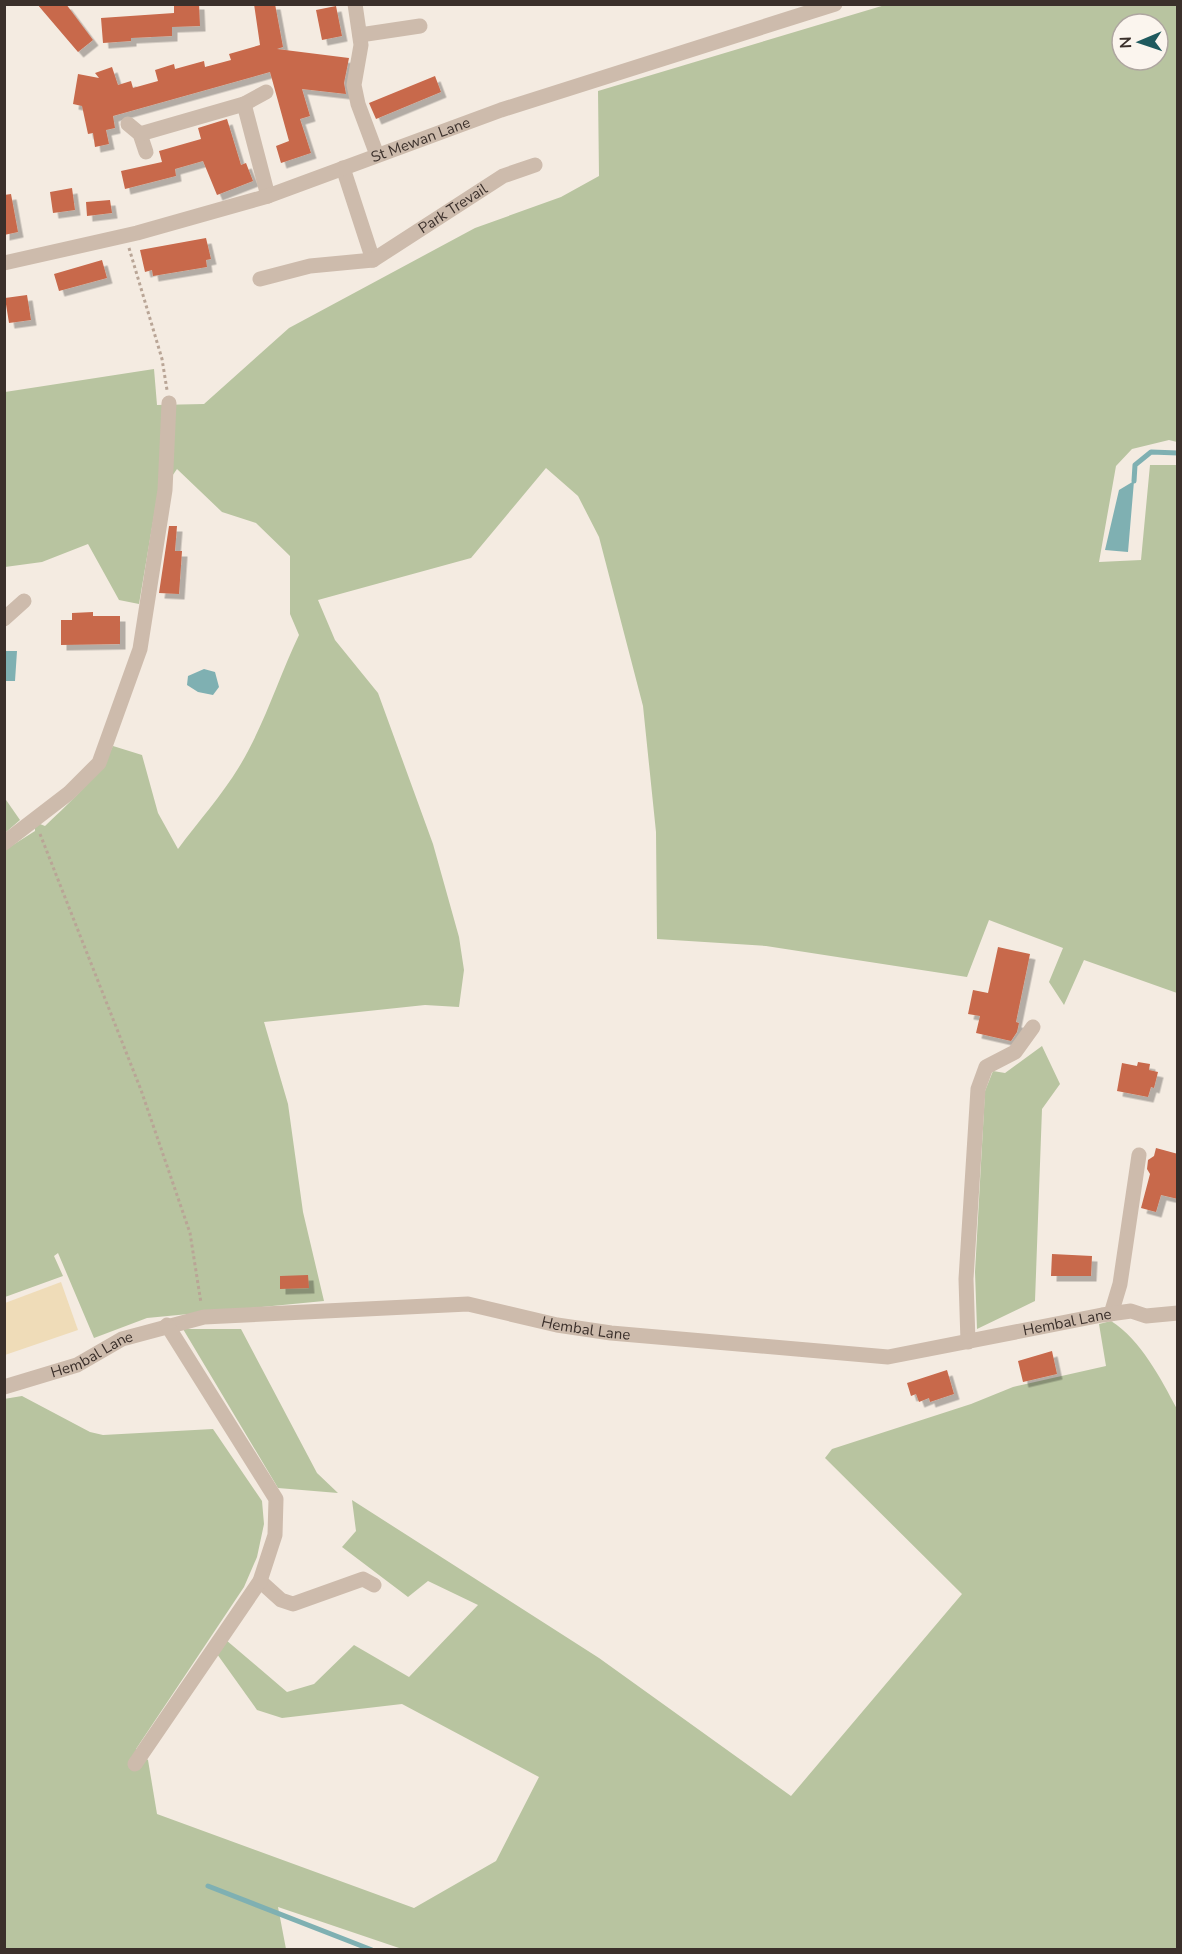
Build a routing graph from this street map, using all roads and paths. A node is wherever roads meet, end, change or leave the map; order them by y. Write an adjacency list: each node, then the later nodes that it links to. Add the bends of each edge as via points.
1 (355, 4): 4 (street)
2 (835, 4): 8 (street, St Mewan Lane, via 501,110)
3 (420, 26): 4 (street)
4 (360, 35): 8 (street, via 354,85)
5 (266, 92): 6 (street)
6 (244, 104): 7 (street, via 134,129); 11 (street)
7 (146, 152)
8 (377, 155): 10 (street, St Mewan Lane)
9 (535, 165): 13 (street, Park Trevail, via 504,176)
10 (343, 168): 11 (street, St Mewan Lane); 13 (street)
11 (268, 196): 12 (street, St Mewan Lane)
12 (126, 236): 14 (street, St Mewan Lane); 16 (path, via 162,359)
13 (373, 260): 15 (street, Park Trevail, via 310,266)
14 (4, 263)
15 (260, 279)
16 (169, 403): 19 (street, via 165,490 140,649 99,763)
17 (24, 601): 18 (street)
18 (4, 619)
19 (35, 822): 20 (street); 23 (path, via 111,1008 190,1233)
20 (4, 843)
21 (1033, 1027): 27 (street, via 1015,1052 986,1068 978,1089 966,1279)
22 (1139, 1155): 25 (street, via 1120,1284)
23 (202, 1311)
24 (1178, 1313): 25 (street, Hembal Lane)
25 (1111, 1314): 27 (street, Hembal Lane)
26 (167, 1325): 27 (street, Hembal Lane, via 204,1317 468,1304 611,1333 888,1358); 28 (street, Hembal Lane, via 122,1339 77,1365); 29 (street, via 276,1498 275,1535)
27 (968, 1342)
28 (4, 1387)
29 (260, 1581): 30 (street, via 281,1600 293,1604 363,1579); 31 (street)
30 (374, 1585)
31 (135, 1764)

